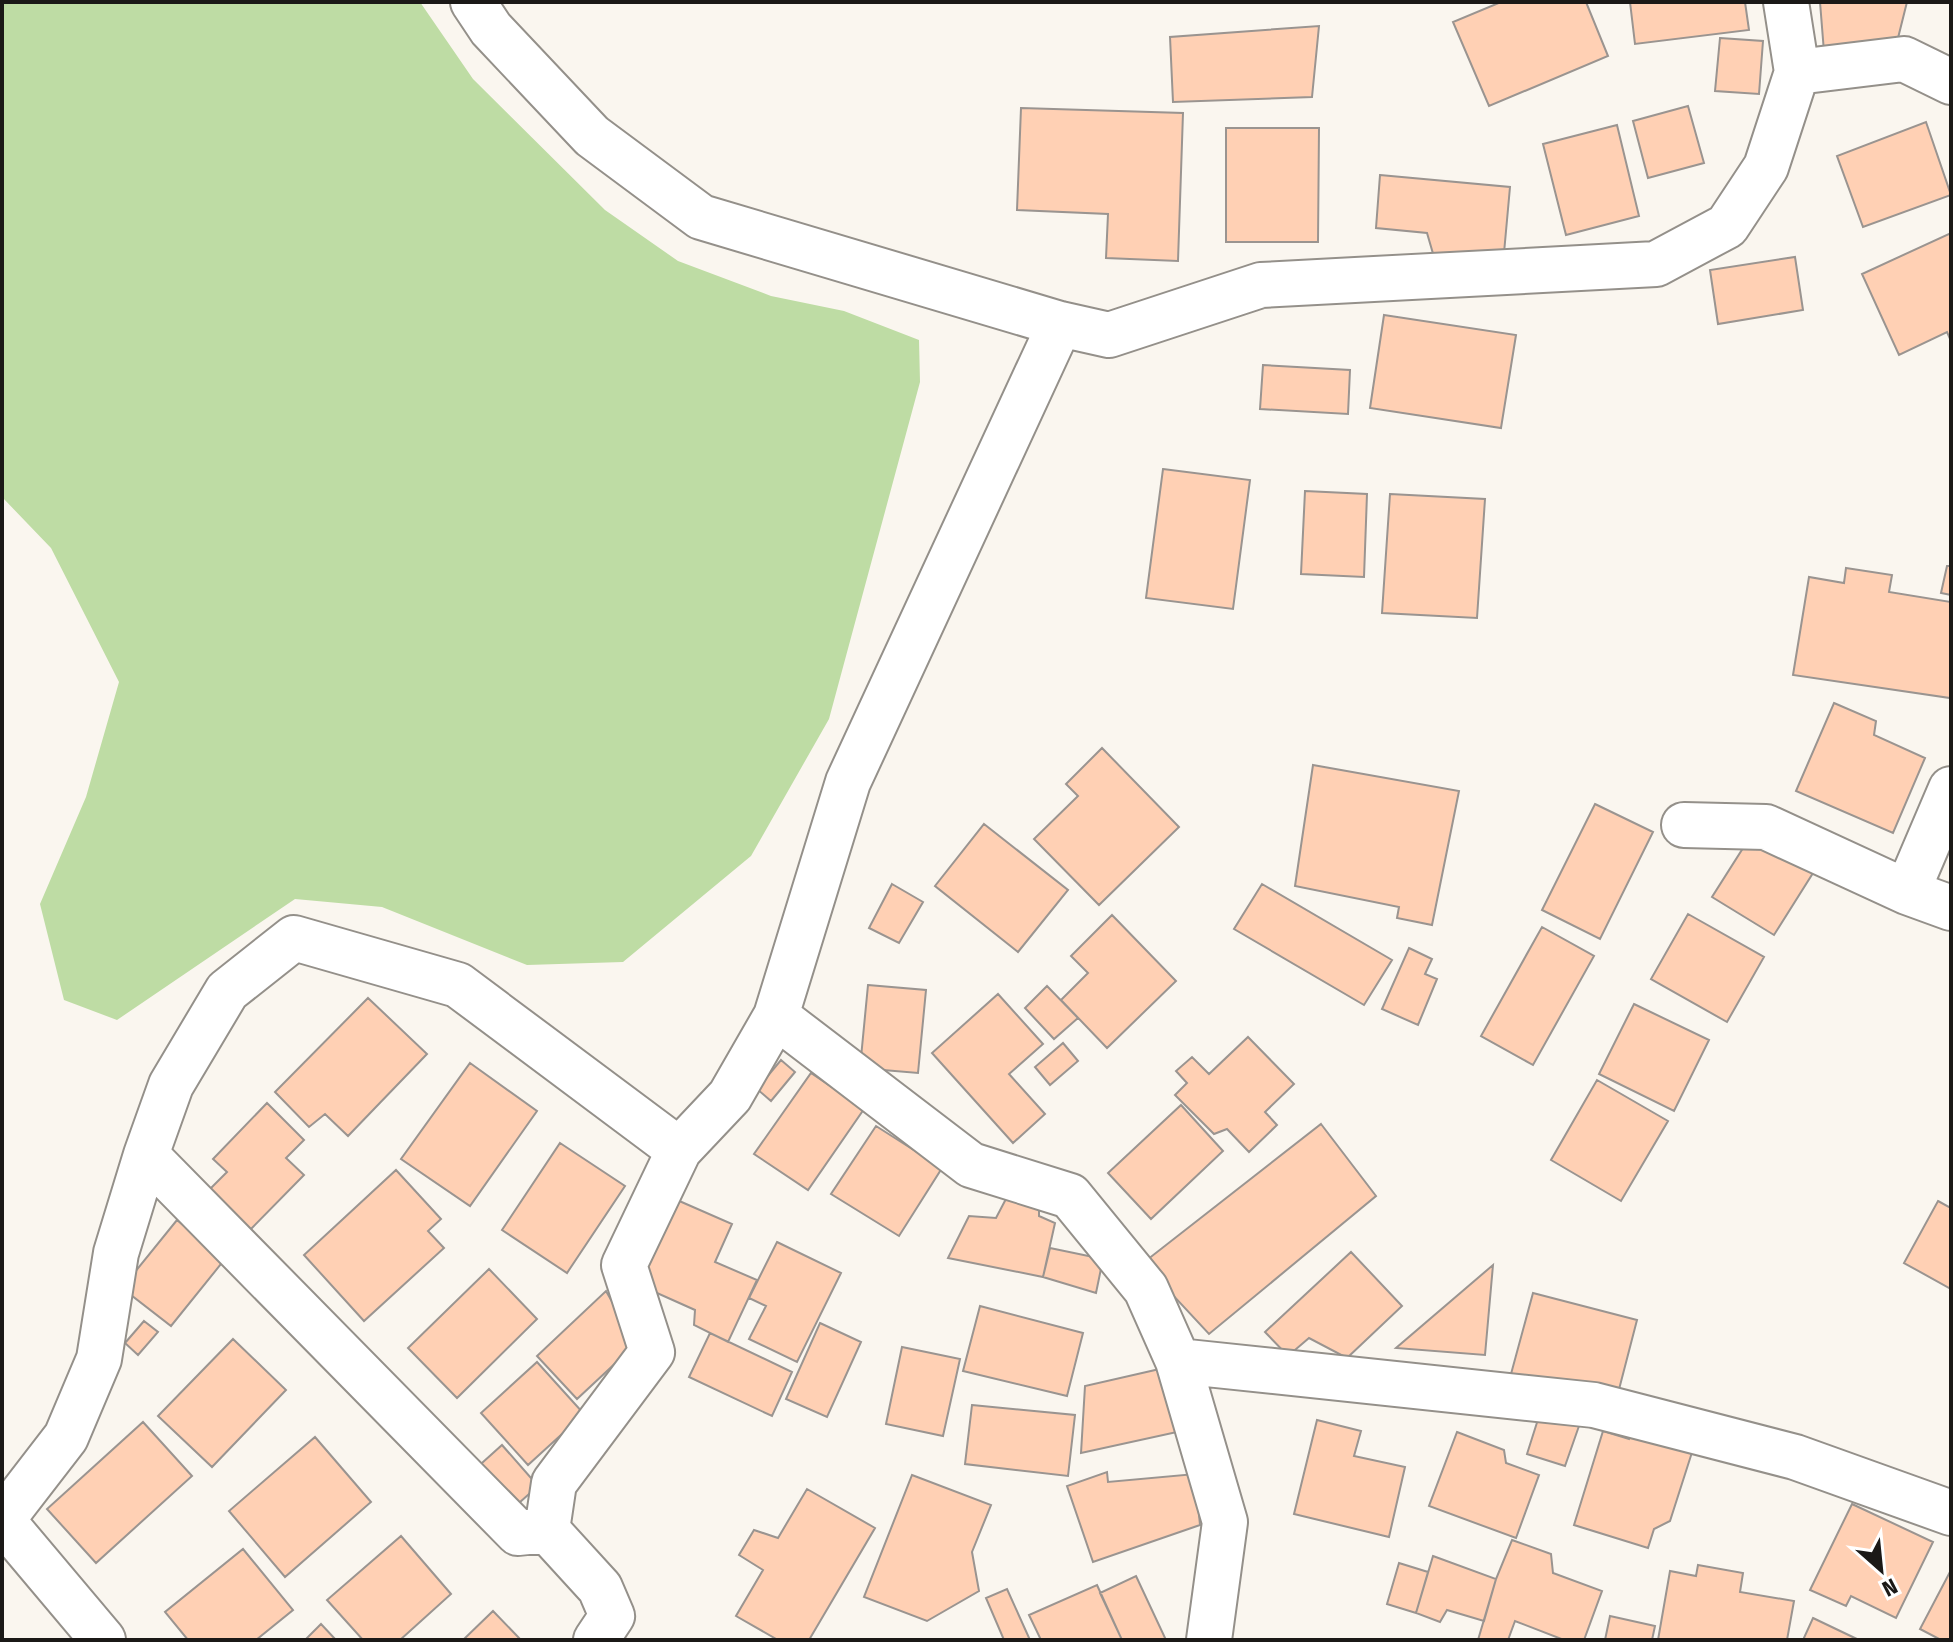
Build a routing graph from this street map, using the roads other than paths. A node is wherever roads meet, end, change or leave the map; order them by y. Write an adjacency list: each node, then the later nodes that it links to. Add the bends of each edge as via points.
1 (473, 2): 5 (street, via 491,29 592,136 701,217)
2 (1786, 2): 3 (street)
3 (1797, 72): 4 (street, via 1904,59); 5 (street, via 1766,167 1727,226 1656,264 1261,285 1109,335)
4 (1950, 80)
5 (1060, 324): 10 (street, via 848,782)
6 (1951, 789): 8 (street)
7 (1684, 825): 8 (street, via 1766,827)
8 (1907, 892): 9 (street)
9 (1951, 908)
10 (776, 1016): 11 (street, via 730,1096); 13 (street, via 971,1165 1070,1196 1146,1289)
11 (679, 1150): 12 (street, via 458,985 294,938 227,991 171,1085); 15 (street, via 624,1265 652,1352 554,1483)
12 (146, 1155): 15 (street, via 518,1533); 16 (street, via 116,1253 99,1359 66,1437 2,1520)
13 (1178, 1361): 14 (street, via 1594,1405 1795,1457); 18 (street, via 1225,1522)
14 (1951, 1513)
15 (547, 1530): 17 (street, via 600,1588 612,1616)
16 (103, 1640)
17 (596, 1640)
18 (1209, 1640)

